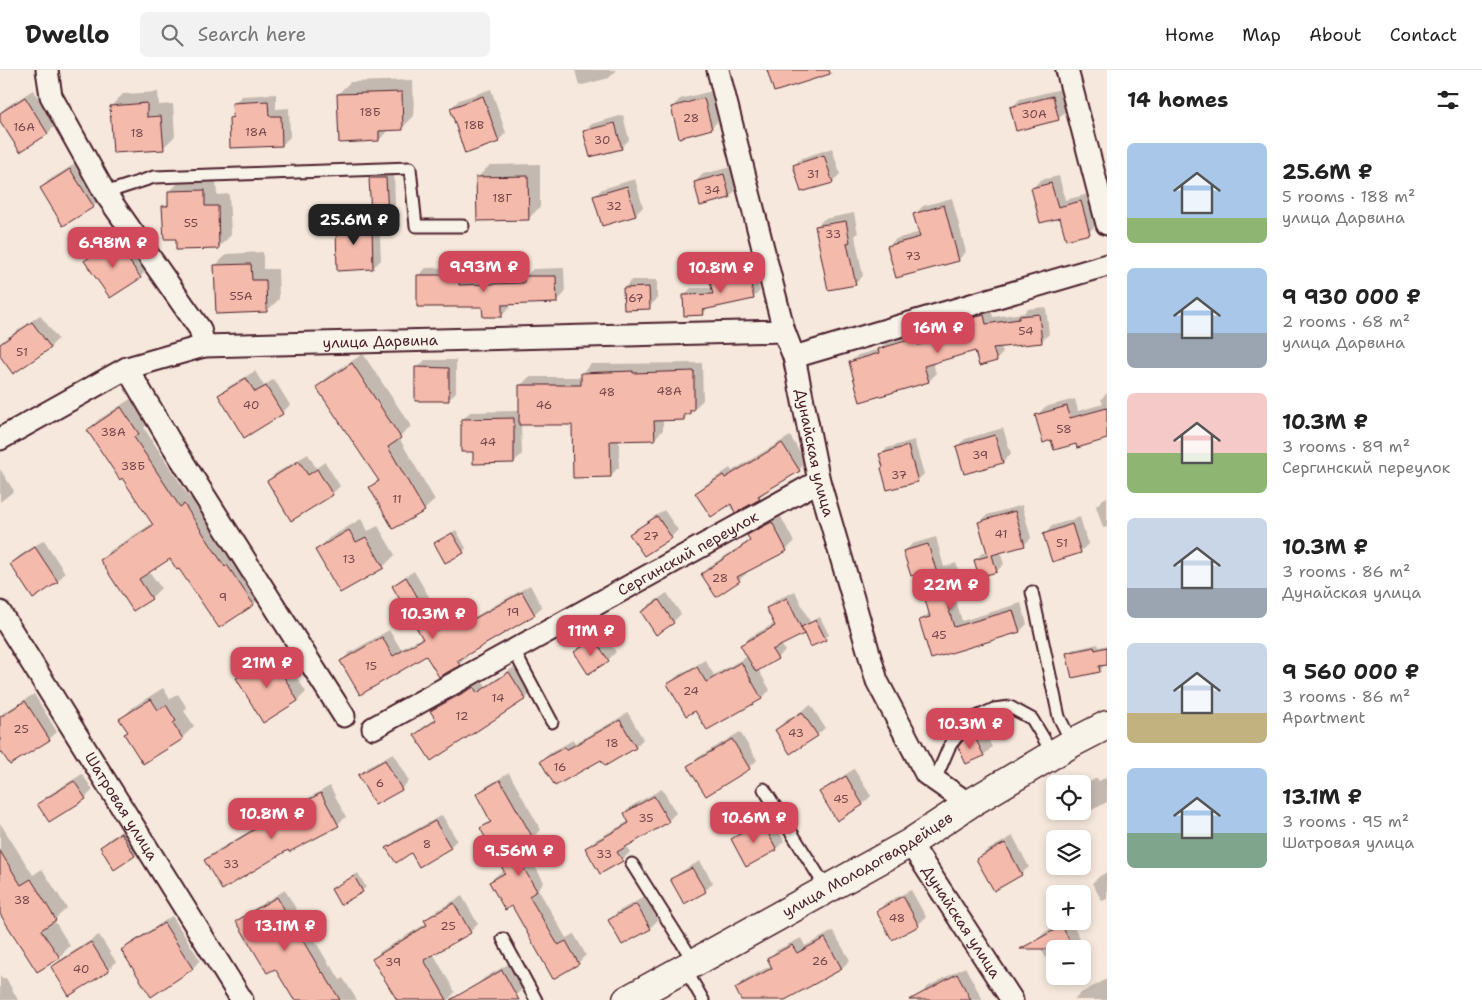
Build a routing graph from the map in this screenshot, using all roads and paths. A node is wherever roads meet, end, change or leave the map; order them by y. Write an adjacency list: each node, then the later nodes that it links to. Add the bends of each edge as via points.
1 (47, 70): 4 (street, via 51,96)
2 (718, 70): 8 (street, Дунайская улица)
3 (1067, 70): 5 (street)
4 (105, 193): 6 (lane, via 154,176 410,168 416,226); 9 (street, via 200,329)
5 (1107, 224)
6 (463, 226)
7 (1107, 265): 10 (street)
8 (784, 332): 9 (street, улица Дарвина); 10 (street, Дунайская улица)
9 (204, 346): 11 (street, улица Дарвина)
10 (794, 357): 13 (street, Дунайская улица)
11 (126, 368): 12 (street, улица Дарвина); 17 (street)
12 (0, 439)
13 (820, 481): 16 (street, Сергинский переулок); 22 (street, Дунайская улица, via 877,681 926,774)
14 (1032, 592): 21 (lane)
15 (0, 612): 30 (street, Шатровая улица)
16 (514, 651): 18 (lane); 20 (street, Сергинский переулок)
17 (344, 716)
18 (552, 722)
19 (1107, 725): 21 (street, улица Молодогвардейцев)
20 (373, 728)
21 (1062, 749): 22 (lane, via 1032,719 1010,707 994,709 970,720 950,745); 24 (street, улица Молодогвардейцев)
22 (935, 780): 24 (street, Дунайская улица)
23 (764, 788): 27 (lane)
24 (969, 804): 25 (street, улица Молодогвардейцев)
25 (910, 843): 27 (street, улица Молодогвардейцев); 34 (street, Дунайская улица)
26 (632, 864): 29 (lane)
27 (827, 889): 29 (street, улица Молодогвардейцев)
28 (503, 939): 31 (lane)
29 (689, 965): 32 (street, улица Молодогвардейцев); 33 (lane)
30 (242, 1000)
31 (536, 1000)
32 (627, 1000)
33 (703, 1000)
34 (1012, 1000)

